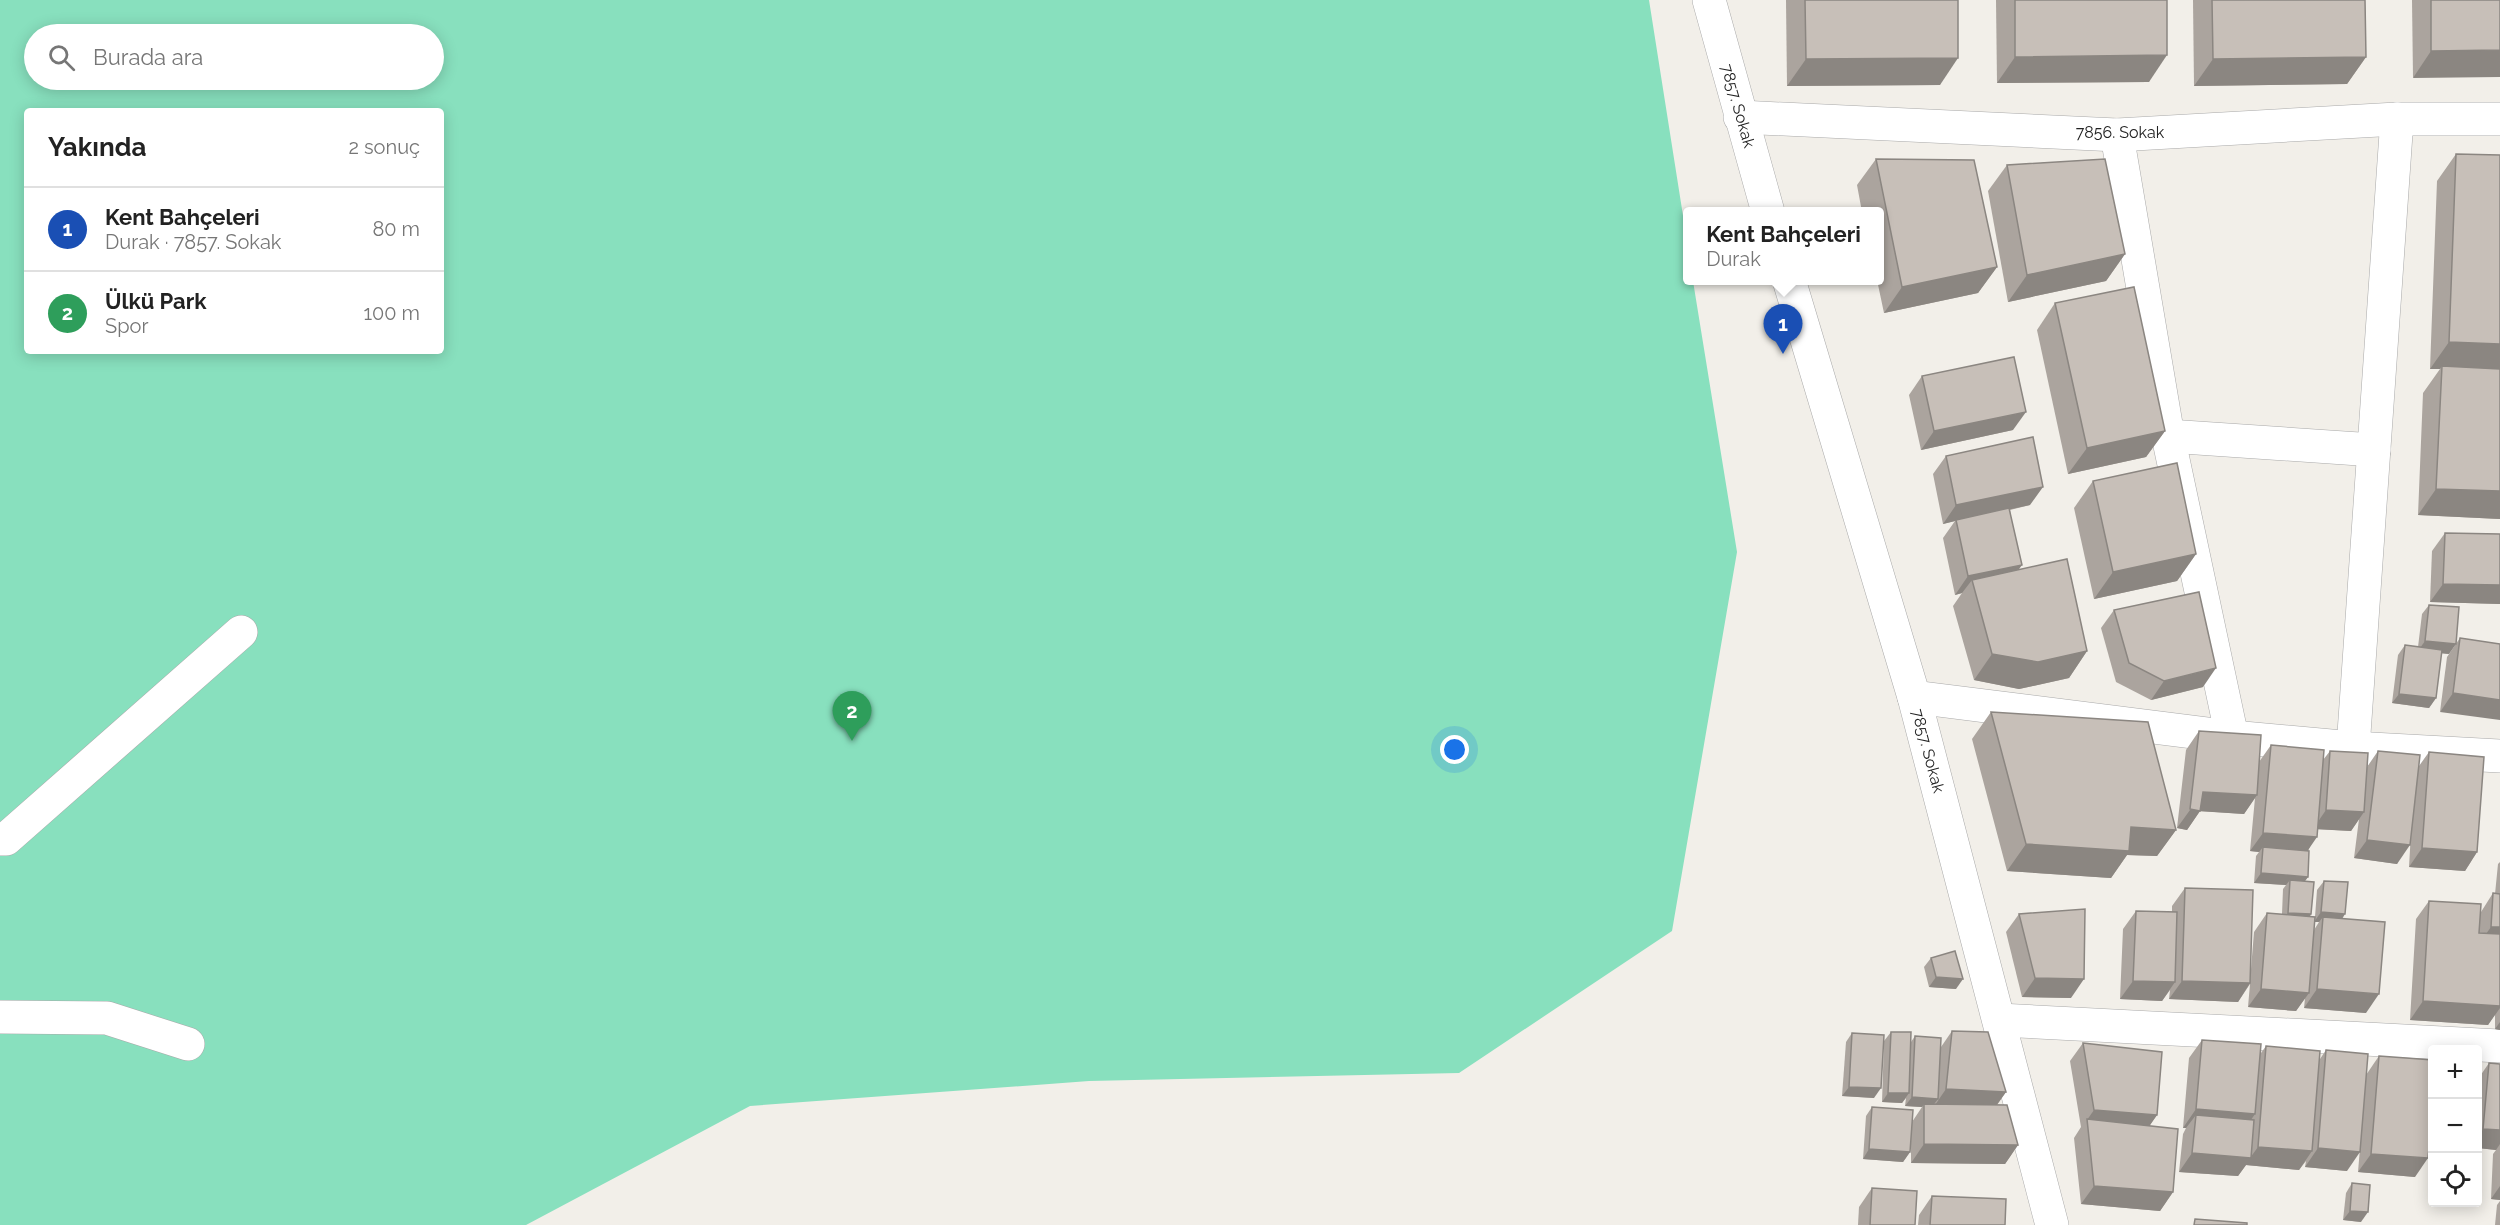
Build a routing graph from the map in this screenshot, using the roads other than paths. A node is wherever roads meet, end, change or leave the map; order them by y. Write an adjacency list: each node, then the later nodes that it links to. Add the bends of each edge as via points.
1 (1709, 0): 2 (street, 7857. Sokak)
2 (1740, 117): 5 (street, 7856. Sokak); 6 (street, 7857. Sokak)
3 (2397, 119): 4 (street, 7856. Sokak); 5 (street, 7856. Sokak); 9 (street)
4 (2500, 119)
5 (2118, 135): 8 (street)
6 (1767, 207)
7 (1790, 285): 11 (street, 7857. Sokak)
8 (2168, 436): 9 (street); 12 (street)
9 (2374, 450): 13 (street)
10 (241, 632): 15 (street, via 6,839)
11 (1914, 697): 12 (street); 17 (street, 7857. Sokak)
12 (2232, 737): 13 (street)
13 (2353, 748): 14 (street)
14 (2500, 756)
15 (0, 839)
16 (0, 1017): 18 (street, via 107,1018)
17 (1999, 1020): 19 (street); 20 (street, 7857. Sokak)
18 (188, 1044)
19 (2500, 1046)
20 (2052, 1225)

